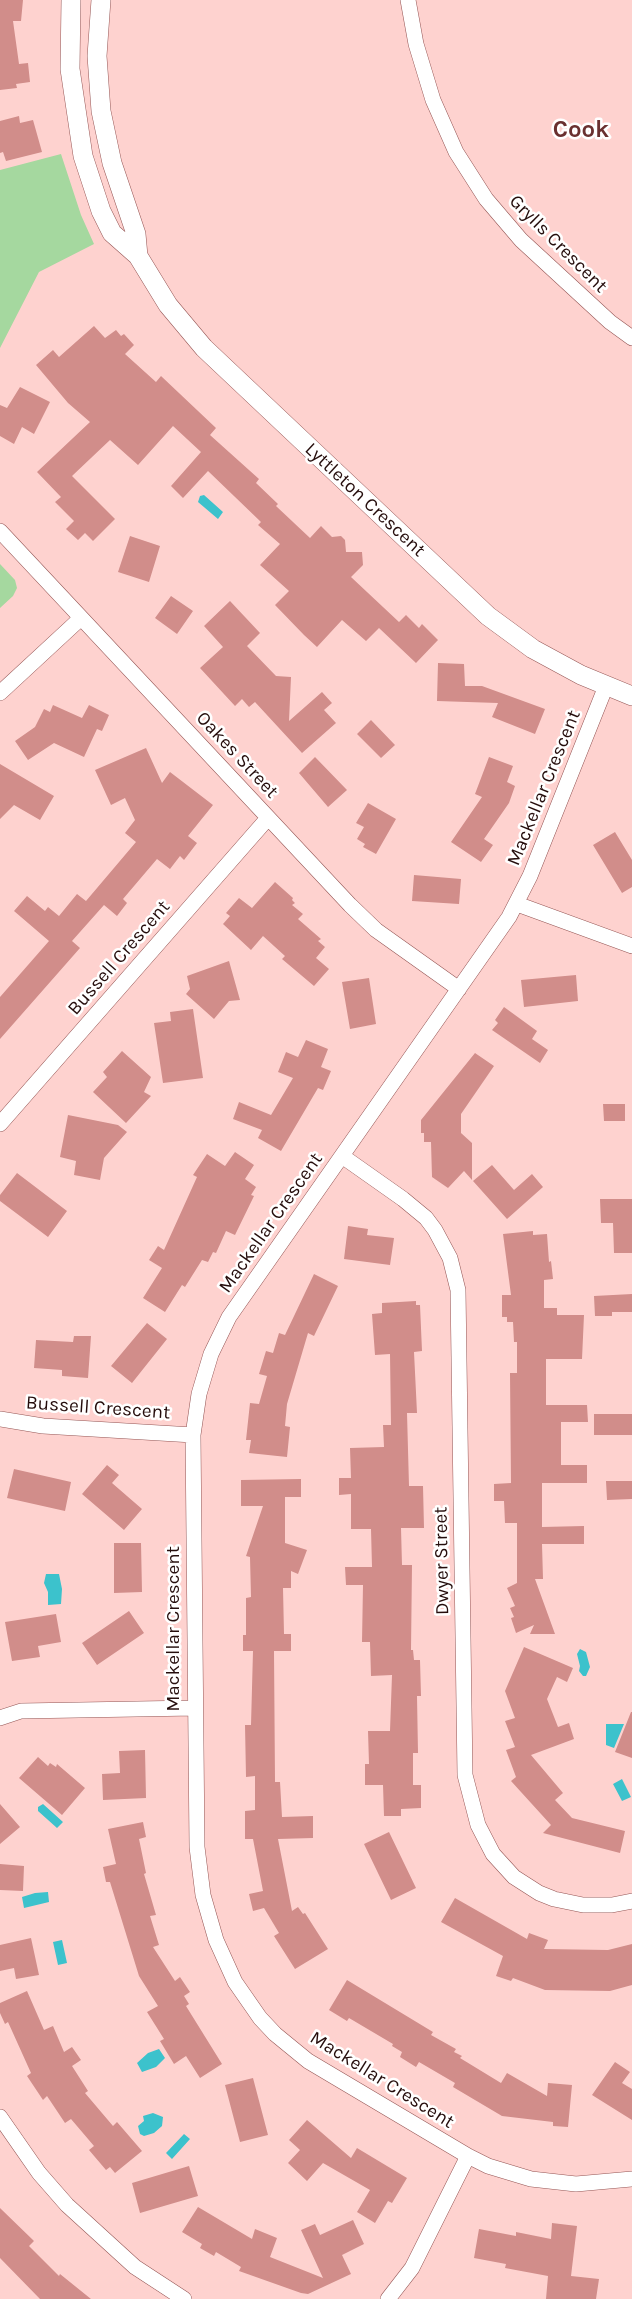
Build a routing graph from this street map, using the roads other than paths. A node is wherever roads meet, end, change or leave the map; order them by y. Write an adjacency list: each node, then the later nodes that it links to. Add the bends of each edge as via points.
1 (71, 0): 4 (street, Lyttleton Crescent, via 70,69 83,156 101,212 112,233)
2 (101, 0): 4 (street, Lyttleton Crescent, via 97,56 102,111 112,163 136,234)
3 (408, 0): 5 (street, Grylls Crescent, via 416,44 433,100 456,152 486,199 521,240 610,322)
4 (138, 256): 8 (street, Lyttleton Crescent, via 168,305 204,348 467,597 533,649)
5 (632, 338)
6 (0, 531): 7 (street, Oakes Street)
7 (81, 618): 9 (street); 11 (street, Oakes Street)
8 (606, 686): 10 (street, Lyttleton Crescent); 12 (street, Mackellar Crescent)
9 (0, 693)
10 (632, 696)
11 (268, 818): 14 (street, Oakes Street, via 376,930); 15 (street, Bussell Crescent)
12 (517, 904): 13 (street); 14 (street, Mackellar Crescent)
13 (632, 946)
14 (459, 989): 16 (street, Mackellar Crescent)
15 (0, 1124)
16 (342, 1156): 18 (street, Mackellar Crescent, via 230,1317 209,1362 199,1394); 21 (street, Dwyer Street, via 426,1218 450,1258 458,1290 465,1775 478,1825 489,1848 514,1877 540,1893 583,1905)
17 (0, 1419): 18 (street, Bussell Crescent, via 43,1426)
18 (193, 1435): 19 (street, Mackellar Crescent)
19 (195, 1708): 20 (street, via 21,1711); 23 (street, Mackellar Crescent, via 197,1847 203,1895 216,1940 235,1982 271,2030 308,2061)
20 (0, 1718)
21 (632, 1901)
22 (0, 2117): 25 (street, via 39,2173 67,2205 129,2262)
23 (468, 2156): 24 (street, Mackellar Crescent, via 488,2166 531,2178 576,2184); 26 (street, via 412,2268)
24 (632, 2179)
25 (184, 2299)
26 (388, 2299)

